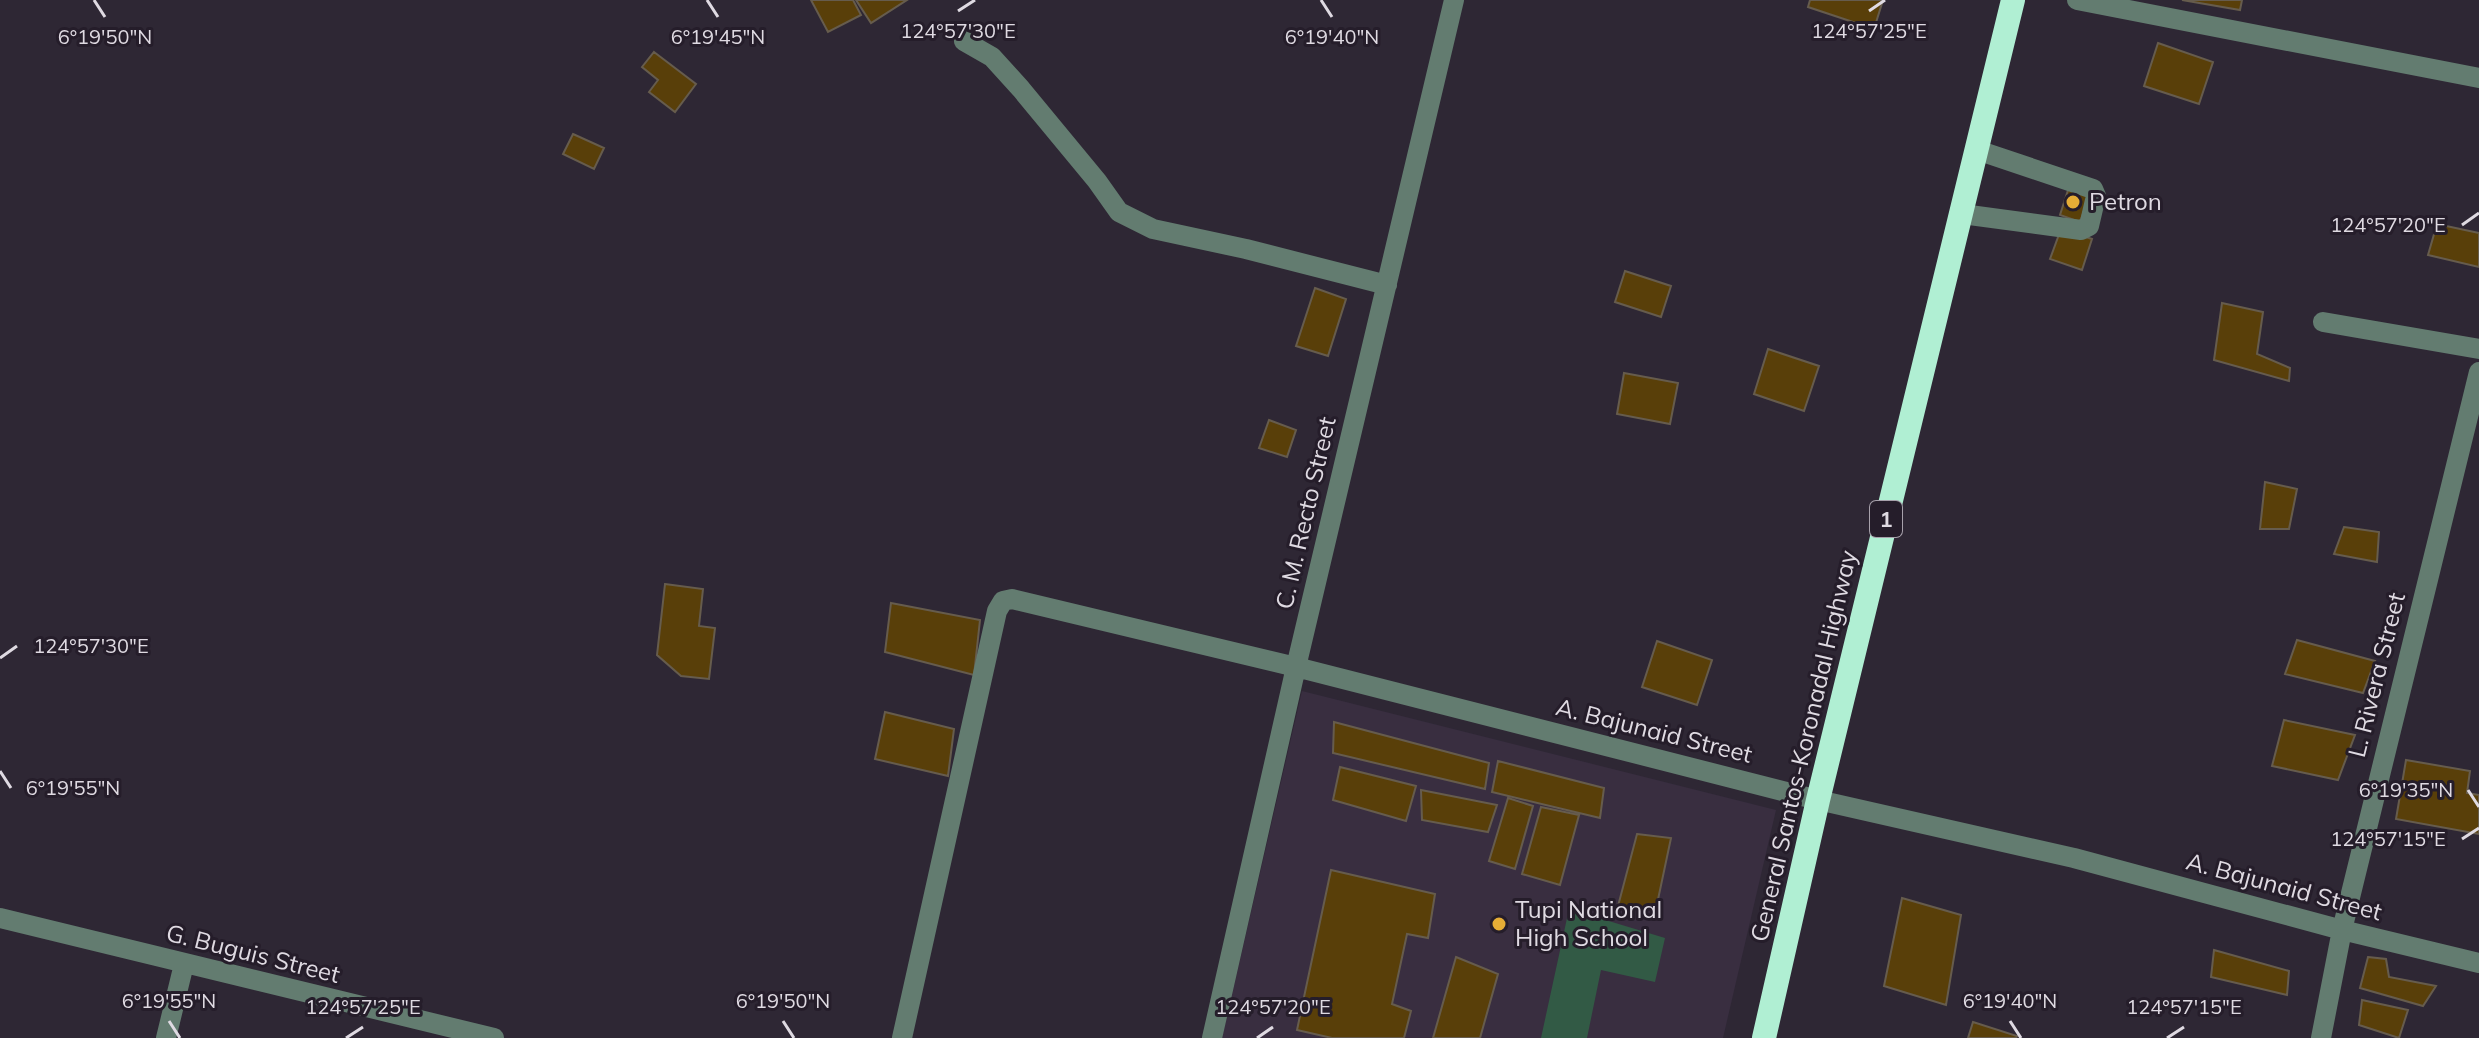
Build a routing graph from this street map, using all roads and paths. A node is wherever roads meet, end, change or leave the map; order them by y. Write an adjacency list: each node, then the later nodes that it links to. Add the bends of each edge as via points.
1 (1454, 0): 8 (street, C. M. Recto Street)
2 (2013, 0): 6 (highway, General Santos-Koronadal Highway / 1)
3 (2077, 0): 5 (street)
4 (964, 41): 8 (street, via 992,57 1119,212 1153,229)
5 (2479, 78)
6 (1977, 150): 7 (highway, General Santos-Koronadal Highway / 1); 7 (street, via 2093,189 2089,226 2081,230)
7 (1962, 214): 13 (highway, General Santos-Koronadal Highway / 1)
8 (1387, 285): 12 (street, C. M. Recto Street)
9 (2323, 322): 10 (street)
10 (2479, 349)
11 (2479, 372): 15 (street, L. Rivera Street)
12 (1296, 667): 13 (street, A. Bajunaid Street); 20 (street, A. Bajunaid Street, via 1003,601); 21 (street, C. M. Recto Street)
13 (1818, 800): 15 (street, A. Bajunaid Street, via 2074,858); 22 (highway, General Santos-Koronadal Highway / 1)
14 (0, 918): 17 (street, G. Buguis Street)
15 (2342, 930): 16 (street, A. Bajunaid Street); 23 (street, L. Rivera Street)
16 (2479, 963)
17 (184, 964): 18 (street, G. Buguis Street); 19 (street)
18 (484, 1037)
19 (166, 1038)
20 (902, 1038)
21 (1212, 1038)
22 (1764, 1038)
23 (2321, 1038)

